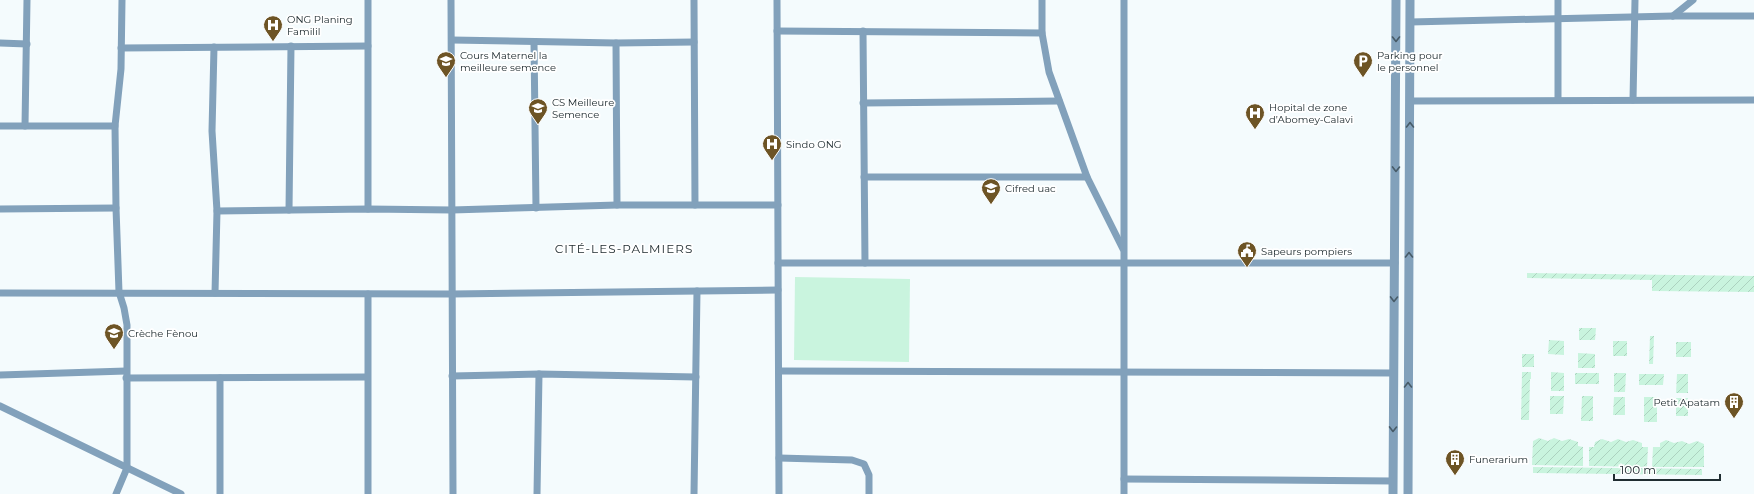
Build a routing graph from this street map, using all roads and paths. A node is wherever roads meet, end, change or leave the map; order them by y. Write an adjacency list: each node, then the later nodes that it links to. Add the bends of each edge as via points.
1 (27, 0): 27 (street)
2 (122, 0): 31 (street)
3 (368, 0): 29 (street)
4 (451, 0): 22 (street)
5 (694, 0): 24 (street)
6 (777, 0): 19 (street)
7 (1042, 0): 21 (street)
8 (1124, 0): 53 (street)
9 (1396, 0): 57 (street, one-way to 57)
10 (1410, 0): 18 (street)
11 (1558, 0): 17 (street)
12 (1635, 0): 16 (street)
13 (1693, 0): 14 (street)
14 (1673, 16): 15 (street); 16 (street)
15 (1754, 16)
16 (1634, 18): 17 (street); 33 (street)
17 (1558, 19): 18 (street); 32 (street)
18 (1410, 22): 36 (street)
19 (778, 31): 20 (street); 45 (street)
20 (863, 31): 21 (street); 37 (street)
21 (1042, 33): 35 (street, via 1049,72)
22 (452, 40): 23 (street); 51 (street)
23 (534, 42): 26 (street); 47 (street)
24 (694, 42): 26 (street); 44 (street)
25 (0, 43): 27 (street)
26 (616, 43): 43 (street)
27 (26, 44): 39 (street)
28 (291, 46): 29 (street); 30 (street); 50 (street)
29 (368, 46): 49 (street)
30 (214, 47): 31 (street); 52 (street, via 212,131)
31 (121, 48): 40 (street)
32 (1558, 100): 33 (street); 36 (street)
33 (1633, 100): 34 (street)
34 (1754, 100)
35 (1059, 101): 37 (street); 42 (street)
36 (1411, 101): 91 (street, one-way to 36)
37 (863, 103): 41 (street)
38 (0, 126): 39 (street)
39 (25, 126): 40 (street)
40 (115, 126): 46 (street)
41 (864, 177): 42 (street); 55 (street)
42 (1087, 177): 53 (street)
43 (617, 205): 44 (street); 47 (street)
44 (695, 205): 45 (street)
45 (778, 205): 54 (street)
46 (116, 208): 48 (street); 60 (street)
47 (536, 208): 51 (street)
48 (0, 209)
49 (368, 209): 50 (street); 51 (street)
50 (289, 210): 52 (street)
51 (452, 210): 64 (street)
52 (217, 211): 62 (street)
53 (1124, 251): 56 (street)
54 (778, 263): 55 (street); 58 (street)
55 (865, 263): 56 (street)
56 (1124, 263): 57 (street); 66 (street)
57 (1395, 263): 67 (street, one-way to 67)
58 (778, 290): 59 (street); 65 (street)
59 (697, 291): 64 (street); 73 (street)
60 (119, 292): 61 (street); 62 (street); 70 (street, via 126,325)
61 (0, 293)
62 (215, 293): 63 (street)
63 (368, 294): 64 (street); 72 (street)
64 (452, 294): 71 (street)
65 (779, 371): 66 (street); 76 (street)
66 (1125, 372): 67 (street); 78 (street)
67 (1394, 373): 79 (street, one-way to 79)
68 (539, 374): 71 (street); 73 (street); 85 (street)
69 (0, 375): 70 (street)
70 (126, 375): 74 (street); 77 (street)
71 (452, 376): 84 (street)
72 (367, 377): 74 (street); 83 (street)
73 (696, 377): 86 (street)
74 (220, 378): 82 (street)
75 (0, 406): 77 (street)
76 (779, 458): 87 (street); 88 (street, via 852,460 864,464 869,475)
77 (127, 468): 80 (street); 81 (street)
78 (1124, 479): 79 (street); 89 (street)
79 (1393, 481): 90 (street)
80 (116, 494)
81 (181, 494)
82 (220, 494)
83 (368, 494)
84 (453, 494)
85 (537, 494)
86 (694, 494)
87 (779, 494)
88 (869, 494)
89 (1124, 494)
90 (1393, 494)
91 (1408, 494)

